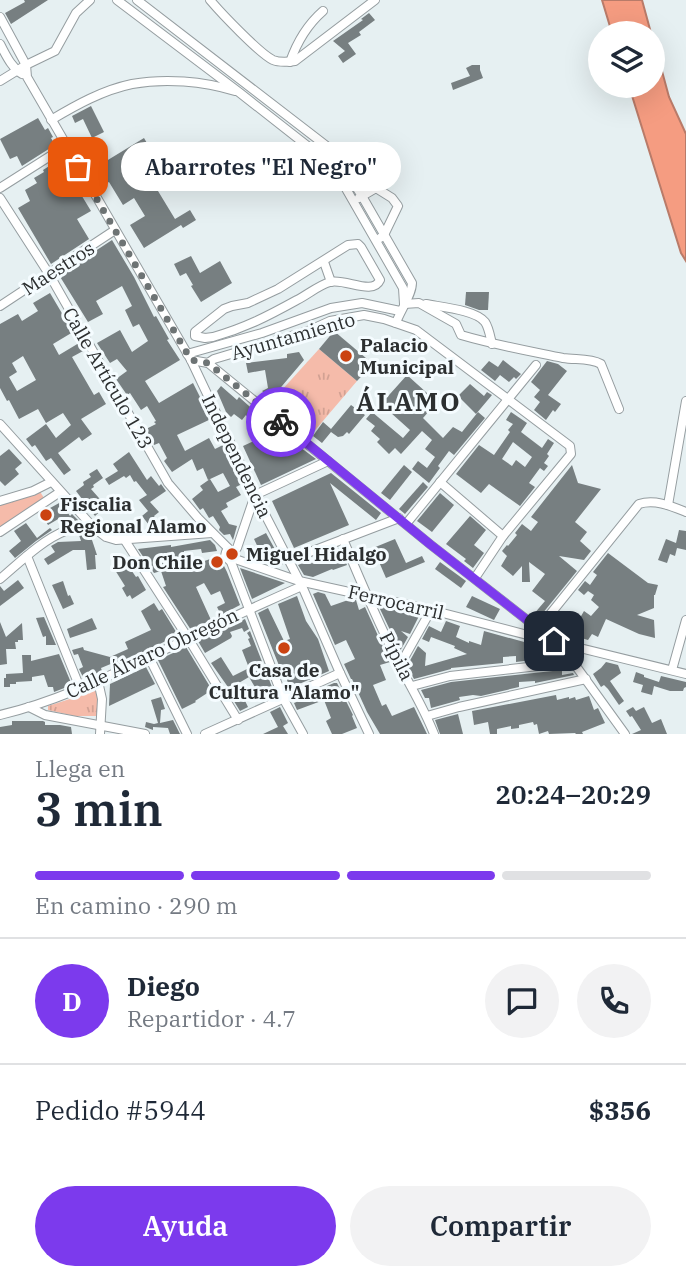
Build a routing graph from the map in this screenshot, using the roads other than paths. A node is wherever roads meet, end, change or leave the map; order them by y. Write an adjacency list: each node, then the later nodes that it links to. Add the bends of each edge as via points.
1 (89, 0): 10 (street, via 76,13 55,51)
2 (117, 0): 14 (street)
3 (137, 0): 18 (street, via 333,151)
4 (210, 0): 9 (street, via 262,52)
5 (375, 0): 9 (street)
6 (323, 11): 9 (street, via 310,22)
7 (0, 17): 10 (street, Independencia)
8 (0, 44): 11 (street, Independencia)
9 (290, 62)
10 (26, 65): 11 (street); 12 (street, Independencia)
11 (17, 71): 12 (street, Independencia); 13 (street)
12 (27, 77): 15 (street, Independencia)
13 (0, 81)
14 (240, 93): 15 (street, via 198,83 131,84); 20 (street, via 333,166)
15 (51, 120): 16 (street, Independencia)
16 (66, 146): 17 (street); 21 (street, Independencia)
17 (0, 188)
18 (362, 196): 20 (street); 22 (street); 22 (street, via 376,188 398,206)
19 (0, 198): 24 (street, Calle Artículo 123)
20 (354, 202): 22 (street)
21 (115, 230): 24 (street, Maestros); 33 (street, Independencia)
22 (380, 238): 28 (street, via 403,288)
23 (324, 261): 25 (street); 25 (street, via 348,245 358,244 380,280 373,287); 32 (street, via 278,289 224,309)
24 (49, 274): 27 (street, Maestros); 54 (street, Calle Artículo 123, via 168,483)
25 (331, 282): 29 (street)
26 (419, 303): 28 (street, Ayuntamiento); 34 (street, via 456,324 461,335); 34 (street, Ayuntamiento, via 480,317)
27 (0, 306)
28 (402, 307): 30 (street); 31 (street, Ayuntamiento, via 362,303 331,308)
29 (258, 322): 31 (street); 32 (street, via 213,337)
30 (396, 323): 36 (street, Ayuntamiento, via 364,315 339,319); 38 (street, Ayuntamiento, via 416,330)
31 (262, 333): 35 (street, Ayuntamiento)
32 (195, 335): 33 (street)
33 (181, 343): 35 (street, Independencia)
34 (492, 344): 40 (street, via 601,364)
35 (189, 357): 36 (street, Ayuntamiento); 46 (street, Independencia)
36 (208, 363): 42 (street)
37 (536, 365): 38 (street)
38 (508, 398): 44 (street); 55 (street, Ayuntamiento, via 570,446 572,454)
39 (686, 401): 48 (street)
40 (619, 409)
41 (0, 424): 43 (street)
42 (328, 461): 46 (street); 50 (street)
43 (51, 482): 45 (street); 47 (street)
44 (440, 482): 51 (street); 55 (street)
45 (60, 492): 52 (street); 53 (street)
46 (256, 495): 58 (street); 60 (street, Independencia)
47 (0, 501)
48 (668, 505): 49 (street); 69 (street, via 639,504)
49 (686, 512)
50 (399, 518): 51 (street); 56 (street)
51 (407, 524): 62 (street)
52 (93, 527): 57 (street, via 106,537); 59 (street, via 66,530)
53 (0, 532)
54 (212, 533): 57 (street); 58 (street, Calle Artículo 123)
55 (503, 536): 62 (street)
56 (343, 539): 60 (street); 65 (street, Pípila)
57 (124, 540): 70 (street)
58 (233, 548): 61 (street, via 240,551); 61 (street, via 225,556)
59 (27, 556): 63 (street); 81 (street)
60 (289, 560): 64 (street, Independencia)
61 (235, 561): 64 (street, Ferrocarril); 66 (street)
62 (475, 578): 69 (street)
63 (0, 579)
64 (301, 583): 65 (street, Ferrocarril); 66 (street, Calle Álvaro Obregón); 76 (street, Independencia)
65 (367, 595): 67 (street, Ferrocarril); 74 (street, Pípila)
66 (250, 609): 70 (street, Calle Álvaro Obregón); 82 (street)
67 (431, 610): 71 (street, Ferrocarril); 74 (street)
68 (686, 620): 75 (street)
69 (539, 628): 71 (street)
70 (188, 638): 72 (street, Calle Álvaro Obregón); 86 (street)
71 (554, 641): 73 (street); 75 (street, Ferrocarril)
72 (149, 657): 79 (street, Calle Álvaro Obregón); 89 (street)
73 (573, 662): 78 (street); 80 (street, via 450,676)
74 (400, 665): 80 (street, Pípila)
75 (672, 670): 77 (street, Ferrocarril)
76 (340, 673): 82 (street); 92 (street, Independencia)
77 (686, 674)
78 (586, 679): 85 (street); 94 (street)
79 (98, 681): 81 (street, Calle Álvaro Obregón); 87 (street)
80 (412, 686): 85 (street, Pípila)
81 (80, 688): 83 (street, Calle Álvaro Obregón)
82 (283, 698): 86 (street); 91 (street)
83 (29, 707): 84 (street, Calle Álvaro Obregón); 87 (street)
84 (0, 715)
85 (427, 716): 93 (street, Pípila)
86 (238, 720): 90 (street)
87 (101, 730): 88 (street)
88 (145, 734)
89 (187, 734)
90 (205, 734)
91 (303, 734)
92 (369, 734)
93 (434, 734)
94 (625, 734)

